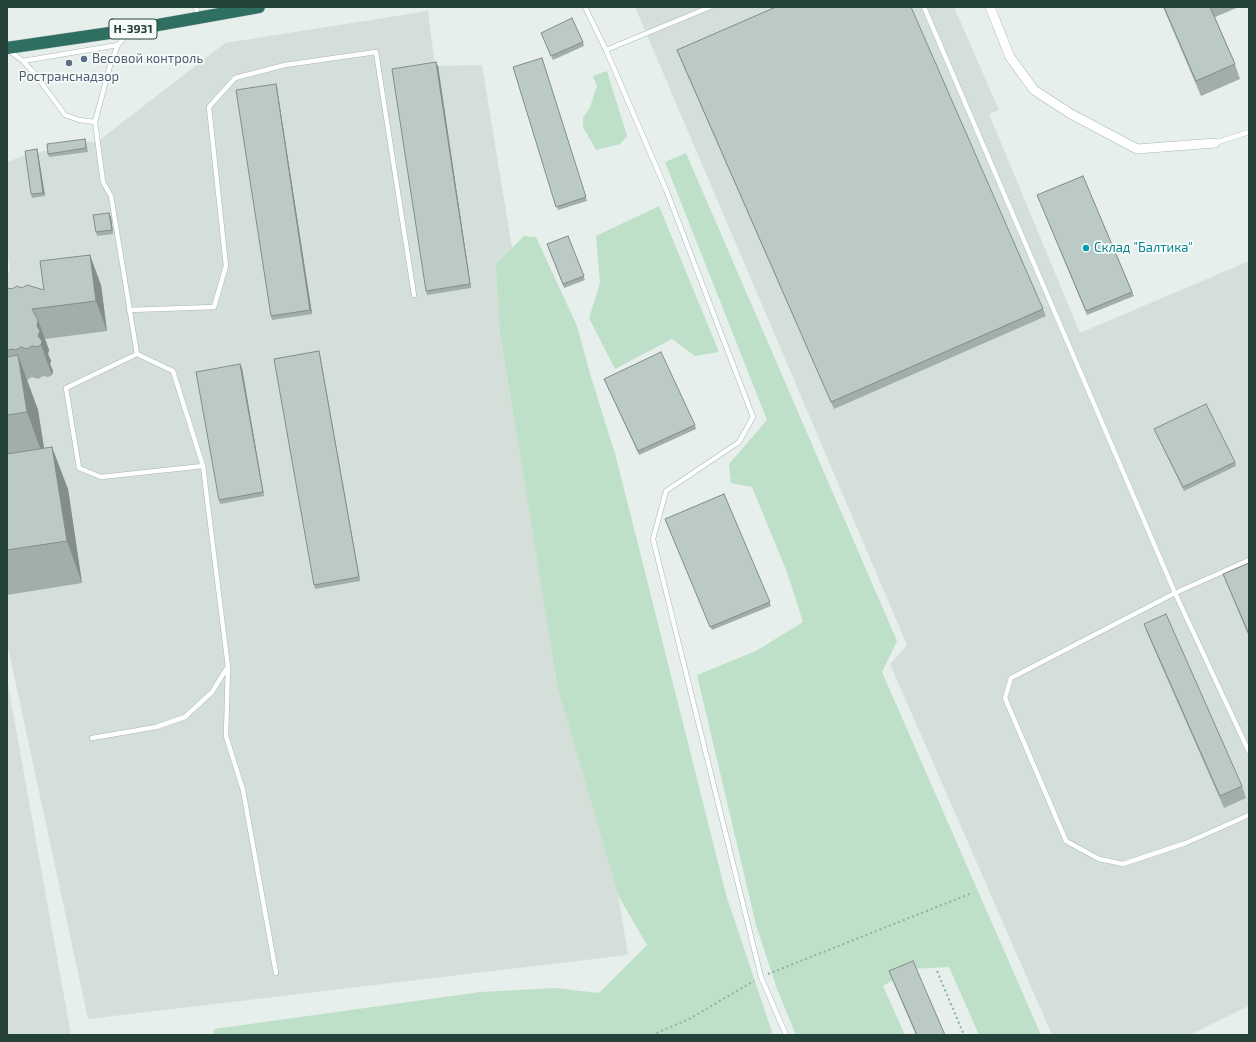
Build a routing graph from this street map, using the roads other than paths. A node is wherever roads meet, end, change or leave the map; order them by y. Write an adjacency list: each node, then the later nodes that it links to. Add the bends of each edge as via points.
1 (259, 7): 6 (highway, Н-3931)
2 (585, 7): 10 (lane)
3 (710, 7): 10 (lane)
4 (924, 7): 20 (lane)
5 (990, 7): 14 (street, via 1010,57 1034,90 1071,114 1137,149)
6 (197, 12): 7 (highway, Н-3931)
7 (130, 30): 8 (lane); 9 (highway, Н-3931)
8 (118, 45): 11 (lane); 12 (lane)
9 (7, 49): 11 (lane)
10 (606, 50): 26 (lane, via 667,192 753,417 739,442 666,491 653,539 761,977)
11 (23, 61): 12 (lane, via 65,115)
12 (95, 122): 16 (lane, via 103,182 111,196)
13 (1249, 132): 14 (lane)
14 (1215, 143)
15 (414, 295): 16 (lane, via 376,52 285,65 235,78 209,107 226,266 214,307)
16 (130, 310): 17 (lane)
17 (137, 354): 18 (lane, via 173,371); 18 (lane, via 66,388 79,468 101,477)
18 (203, 466): 21 (lane)
19 (1249, 560): 20 (lane)
20 (1175, 593): 23 (lane); 24 (lane, via 1011,678 1005,698 1066,841 1099,859 1123,864 1186,843)
21 (228, 667): 22 (lane, via 212,692 185,717 156,727); 25 (lane, via 226,736 243,790)
22 (92, 738)
23 (1249, 752)
24 (1249, 815)
25 (276, 973)
26 (786, 1035)

